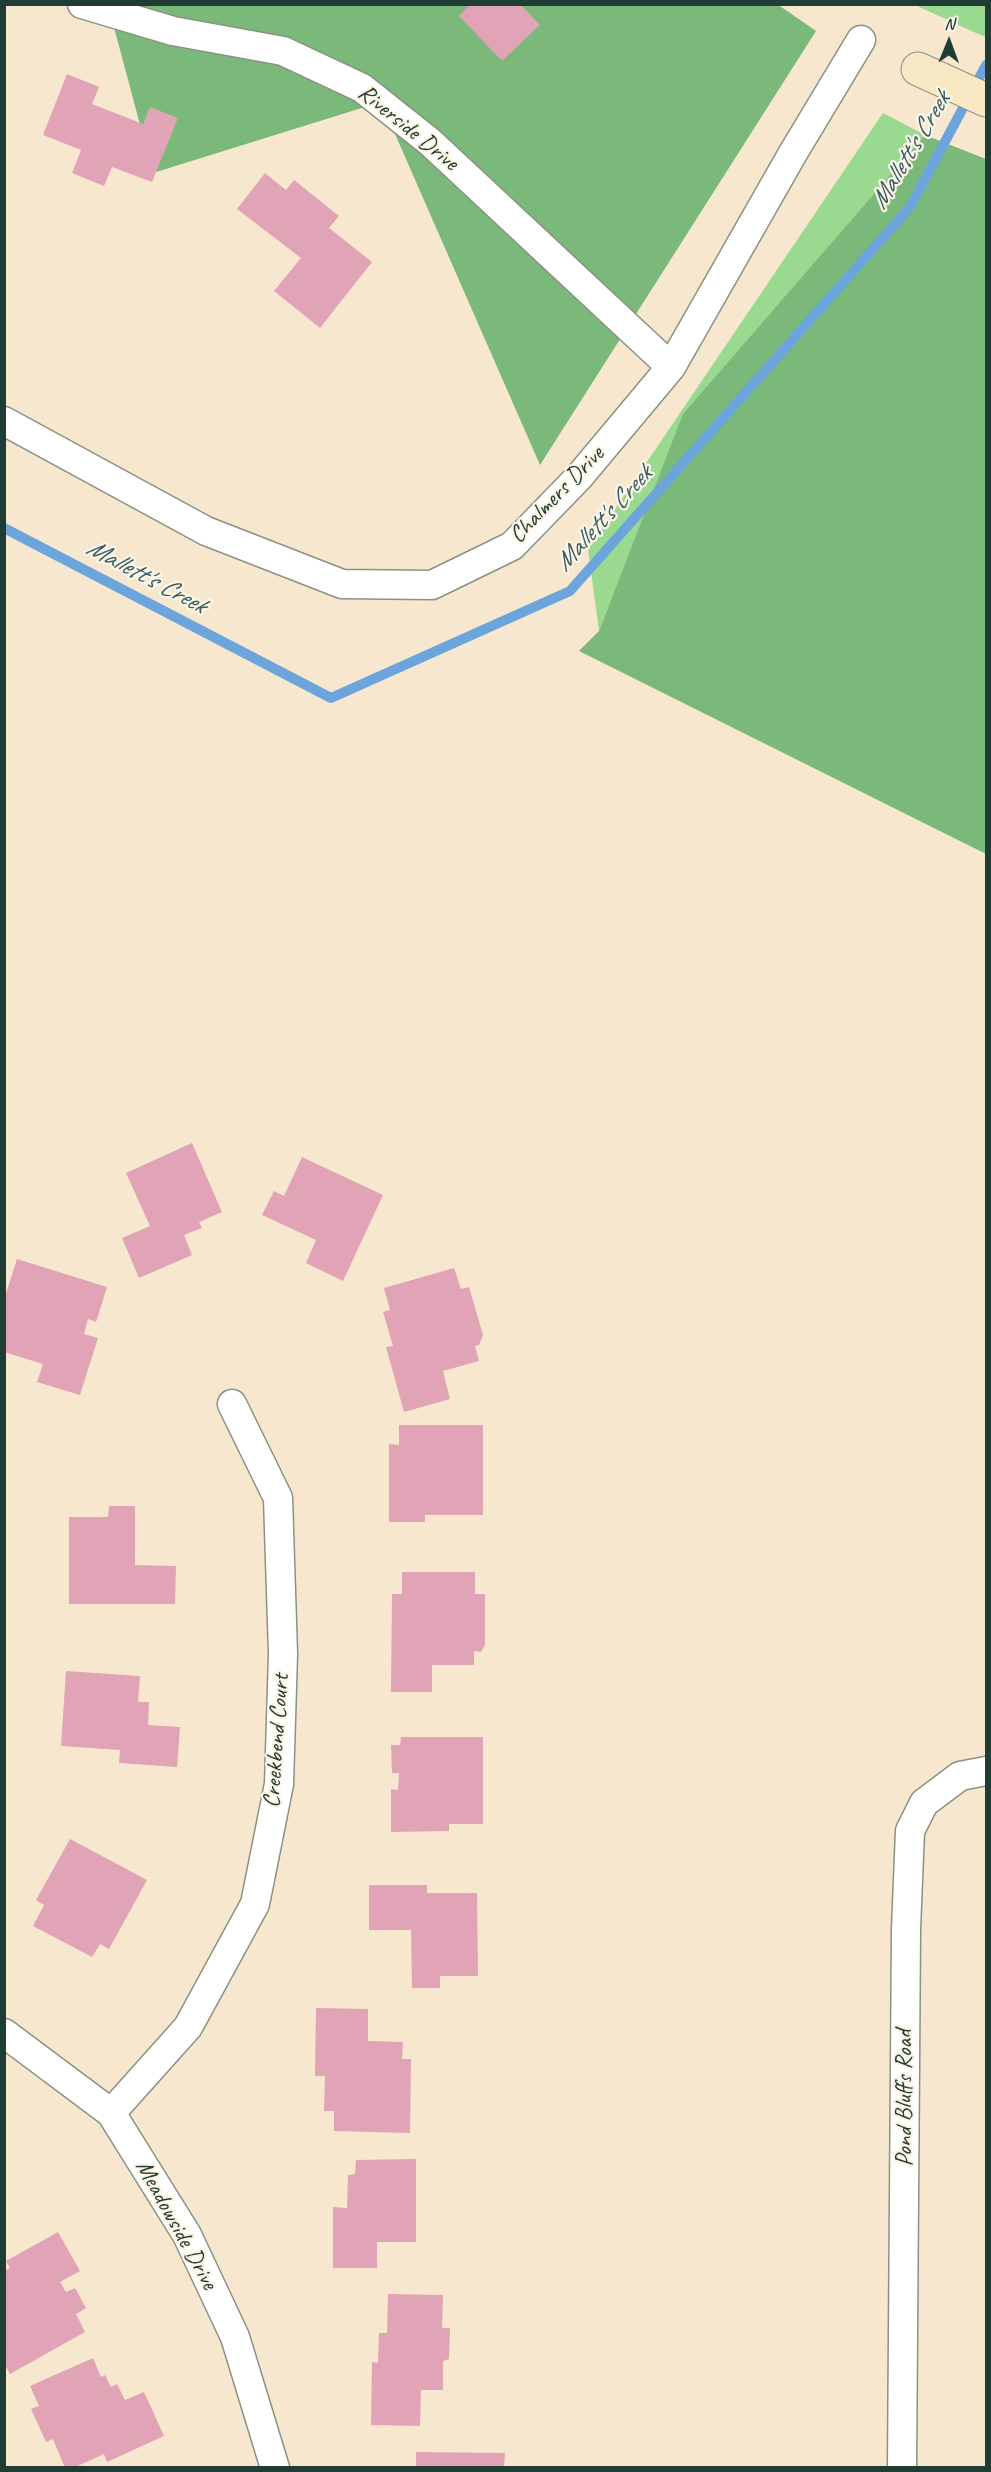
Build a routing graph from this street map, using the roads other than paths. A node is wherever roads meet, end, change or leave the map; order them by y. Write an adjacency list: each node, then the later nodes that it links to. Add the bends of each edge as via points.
1 (82, 4): 5 (street, Riverside Drive, via 173,31 283,51 362,87 430,142)
2 (861, 40): 5 (street, Chalmers Drive)
3 (918, 69): 4 (main road)
4 (987, 100)
5 (671, 367): 6 (street, Chalmers Drive, via 579,477 512,546 432,585 342,584 206,531)
6 (4, 421)
7 (232, 1404): 10 (street, Creekbend Court, via 278,1498 283,1654 279,1784 255,1904 188,2027)
8 (987, 1771): 12 (street, Pond Bluffs Road, via 960,1776 924,1803 910,1831)
9 (4, 2033): 10 (street, Meadowside Drive)
10 (111, 2113): 11 (street, Meadowside Drive, via 187,2235 230,2327)
11 (275, 2468)
12 (902, 2468)

